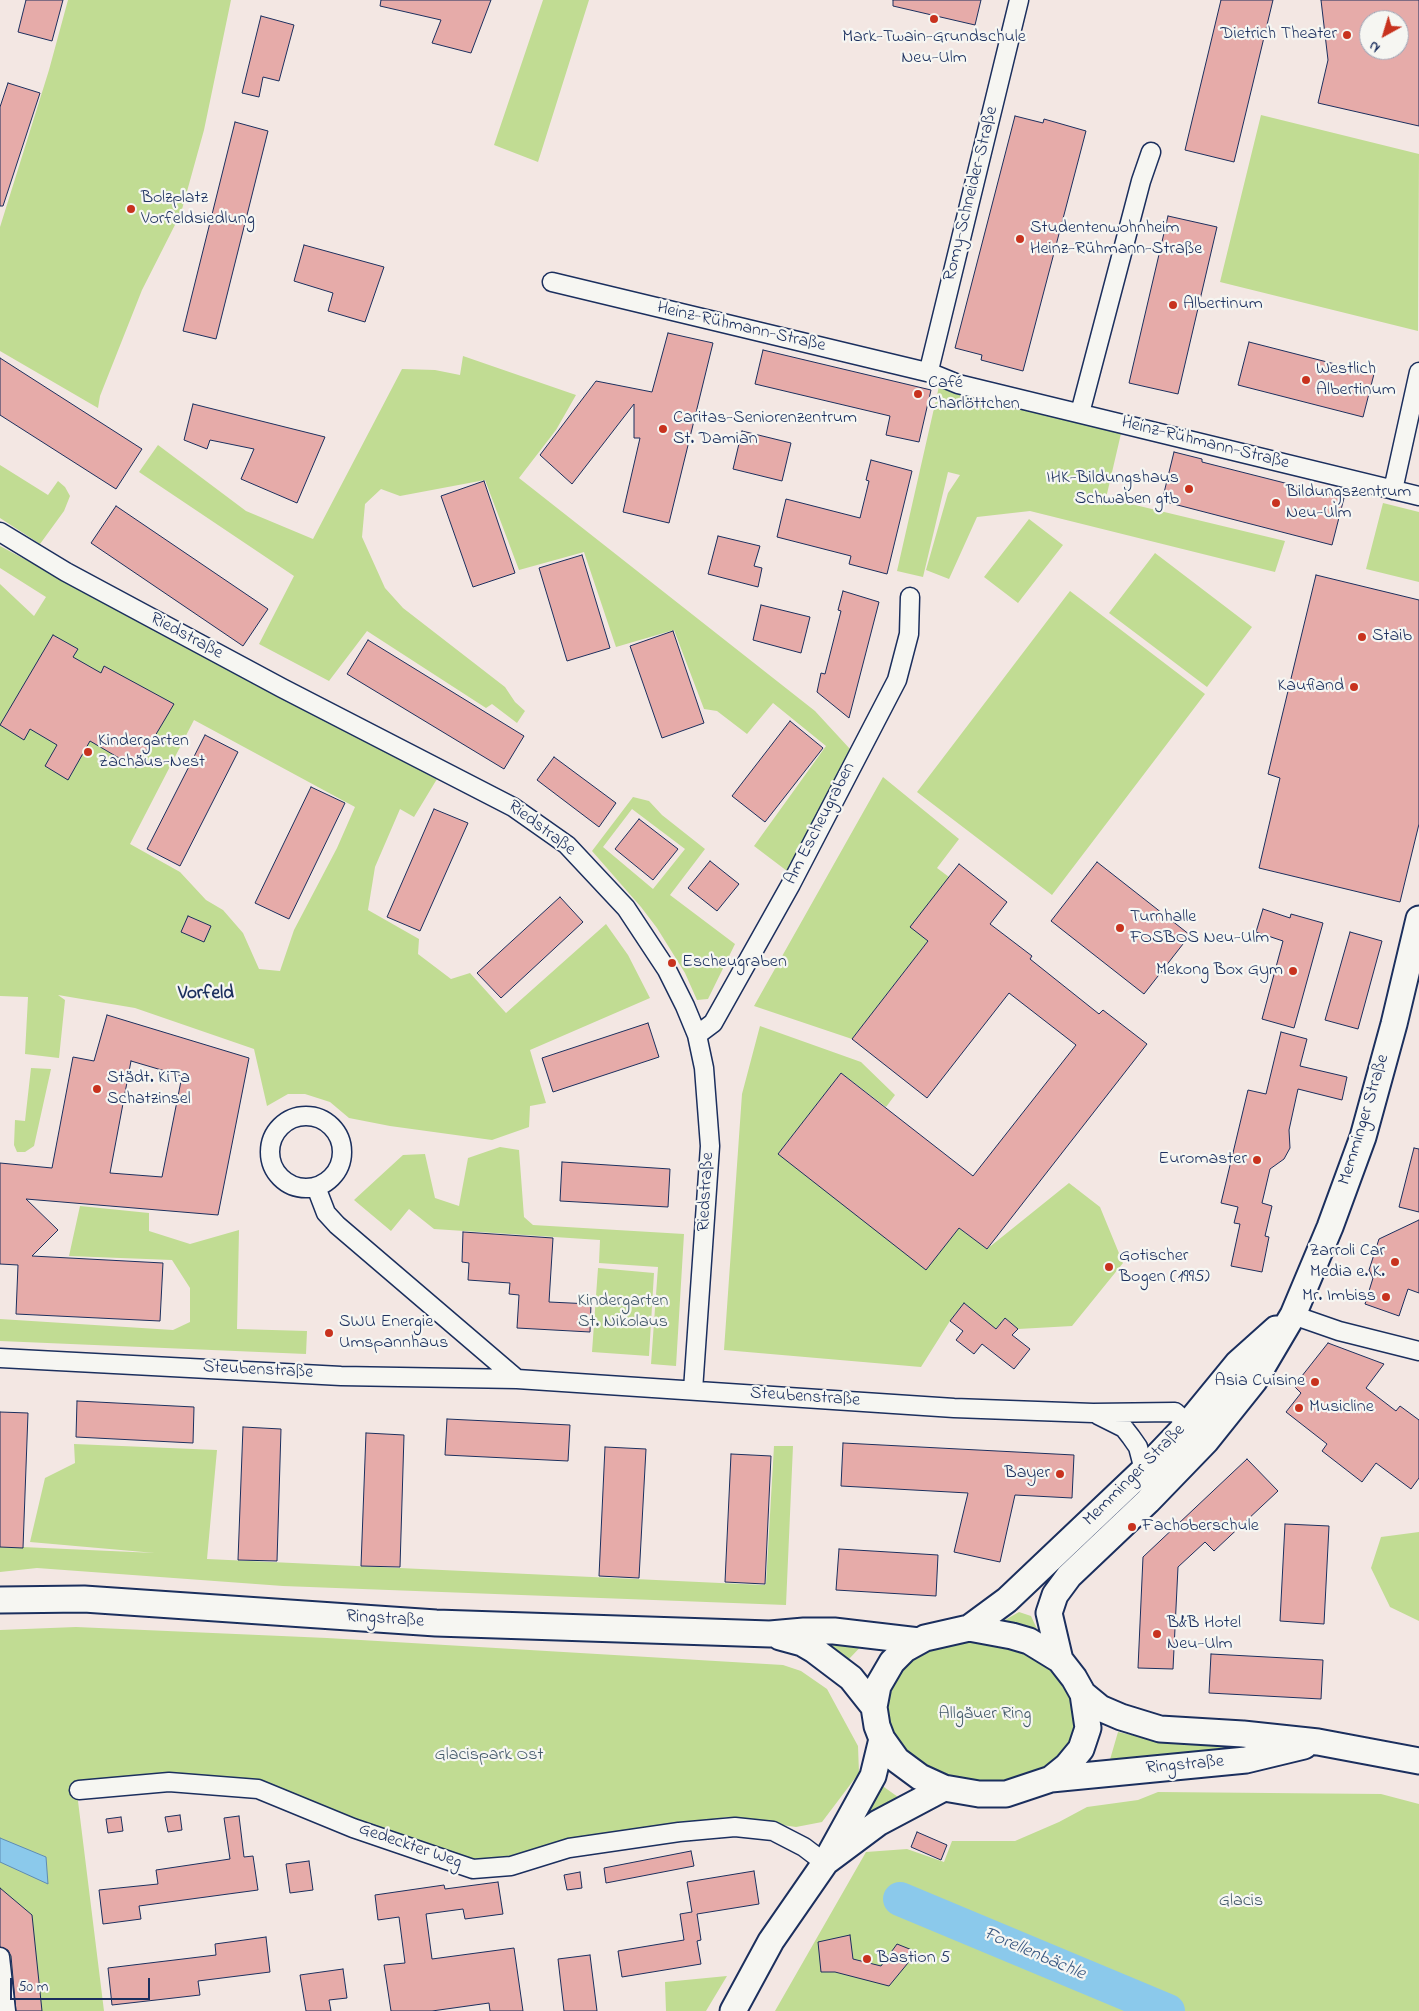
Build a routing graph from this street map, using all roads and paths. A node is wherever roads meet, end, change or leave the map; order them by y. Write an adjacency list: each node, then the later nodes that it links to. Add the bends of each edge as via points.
1 (1019, 0): 5 (street, Romy-Schneider-Straße, via 933,357)
2 (1151, 152): 6 (street, via 1140,181)
3 (552, 282): 5 (street, Heinz-Rühmann-Straße)
4 (1419, 372): 7 (street)
5 (938, 377): 6 (street, Heinz-Rühmann-Straße)
6 (1080, 413): 7 (street, Heinz-Rühmann-Straße)
7 (1392, 490): 8 (street, Heinz-Rühmann-Straße)
8 (1419, 496)
9 (0, 532): 12 (street, Riedstraße, via 66,572 282,688 492,794 540,825 567,845 626,908 667,970)
10 (910, 597): 12 (street, Am Escheugraben, via 909,634 897,680 791,884 713,1023)
11 (1419, 920): 14 (main road, Memminger Straße, via 1363,1137)
12 (697, 1035): 18 (street, Riedstraße, via 704,1068 710,1146)
13 (316, 1186): 13 (street, via 326,1182 340,1164 340,1141 326,1122 299,1116 289,1120 274,1134 271,1159 277,1174 289,1184 306,1188); 17 (street, via 326,1214 337,1225)
14 (1293, 1315): 15 (street, via 1339,1331); 20 (main road, Memminger Straße, via 1238,1364); 21 (main road, Memminger Straße, via 1254,1381)
15 (1419, 1351)
16 (0, 1358): 17 (street, Steubenstraße, via 341,1376)
17 (517, 1379): 18 (street, Steubenstraße)
18 (693, 1390): 19 (street, Steubenstraße, via 954,1408)
19 (1093, 1413): 20 (street, Steubenstraße, via 1175,1412); 22 (street, Steubenstraße, via 1128,1433 1138,1447)
20 (1188, 1424): 21 (street, Steubenstraße); 22 (main road, Memminger Straße)
21 (1206, 1441): 27 (main road, Memminger Straße, via 1069,1576 1055,1595 1049,1613)
22 (1144, 1470): 24 (main road, Memminger Straße, via 1007,1600)
23 (0, 1600): 25 (main road, Ringstraße, via 84,1599 436,1623)
24 (969, 1628): 26 (main road); 27 (main road, via 1029,1641)
25 (770, 1634): 26 (main road, Ringstraße, via 834,1631); 29 (main road, Ringstraße, via 814,1650 851,1678)
26 (919, 1641): 29 (main road, via 905,1649 884,1673)
27 (1060, 1660): 28 (main road)
28 (1083, 1694): 31 (main road, Ringstraße, via 1107,1711 1152,1727); 33 (main road, via 1088,1728 1081,1749 1068,1766)
29 (874, 1707): 30 (main road)
30 (882, 1739): 34 (main road, via 898,1760); 36 (main road, via 873,1776)
31 (1318, 1742): 32 (main road, Ringstraße); 33 (main road, Ringstraße, via 1246,1760)
32 (1419, 1761)
33 (1051, 1779): 34 (main road, via 1006,1794 979,1794)
34 (944, 1788): 36 (main road, via 878,1824)
35 (79, 1790): 36 (street, Gedeckter Weg, via 169,1782 258,1789 353,1828 472,1869 511,1866 569,1848 735,1827 773,1831 804,1847)
36 (825, 1863): 39 (main road, via 771,1940)
37 (0, 1957): 38 (street)
38 (6, 2011)
39 (732, 2011)

